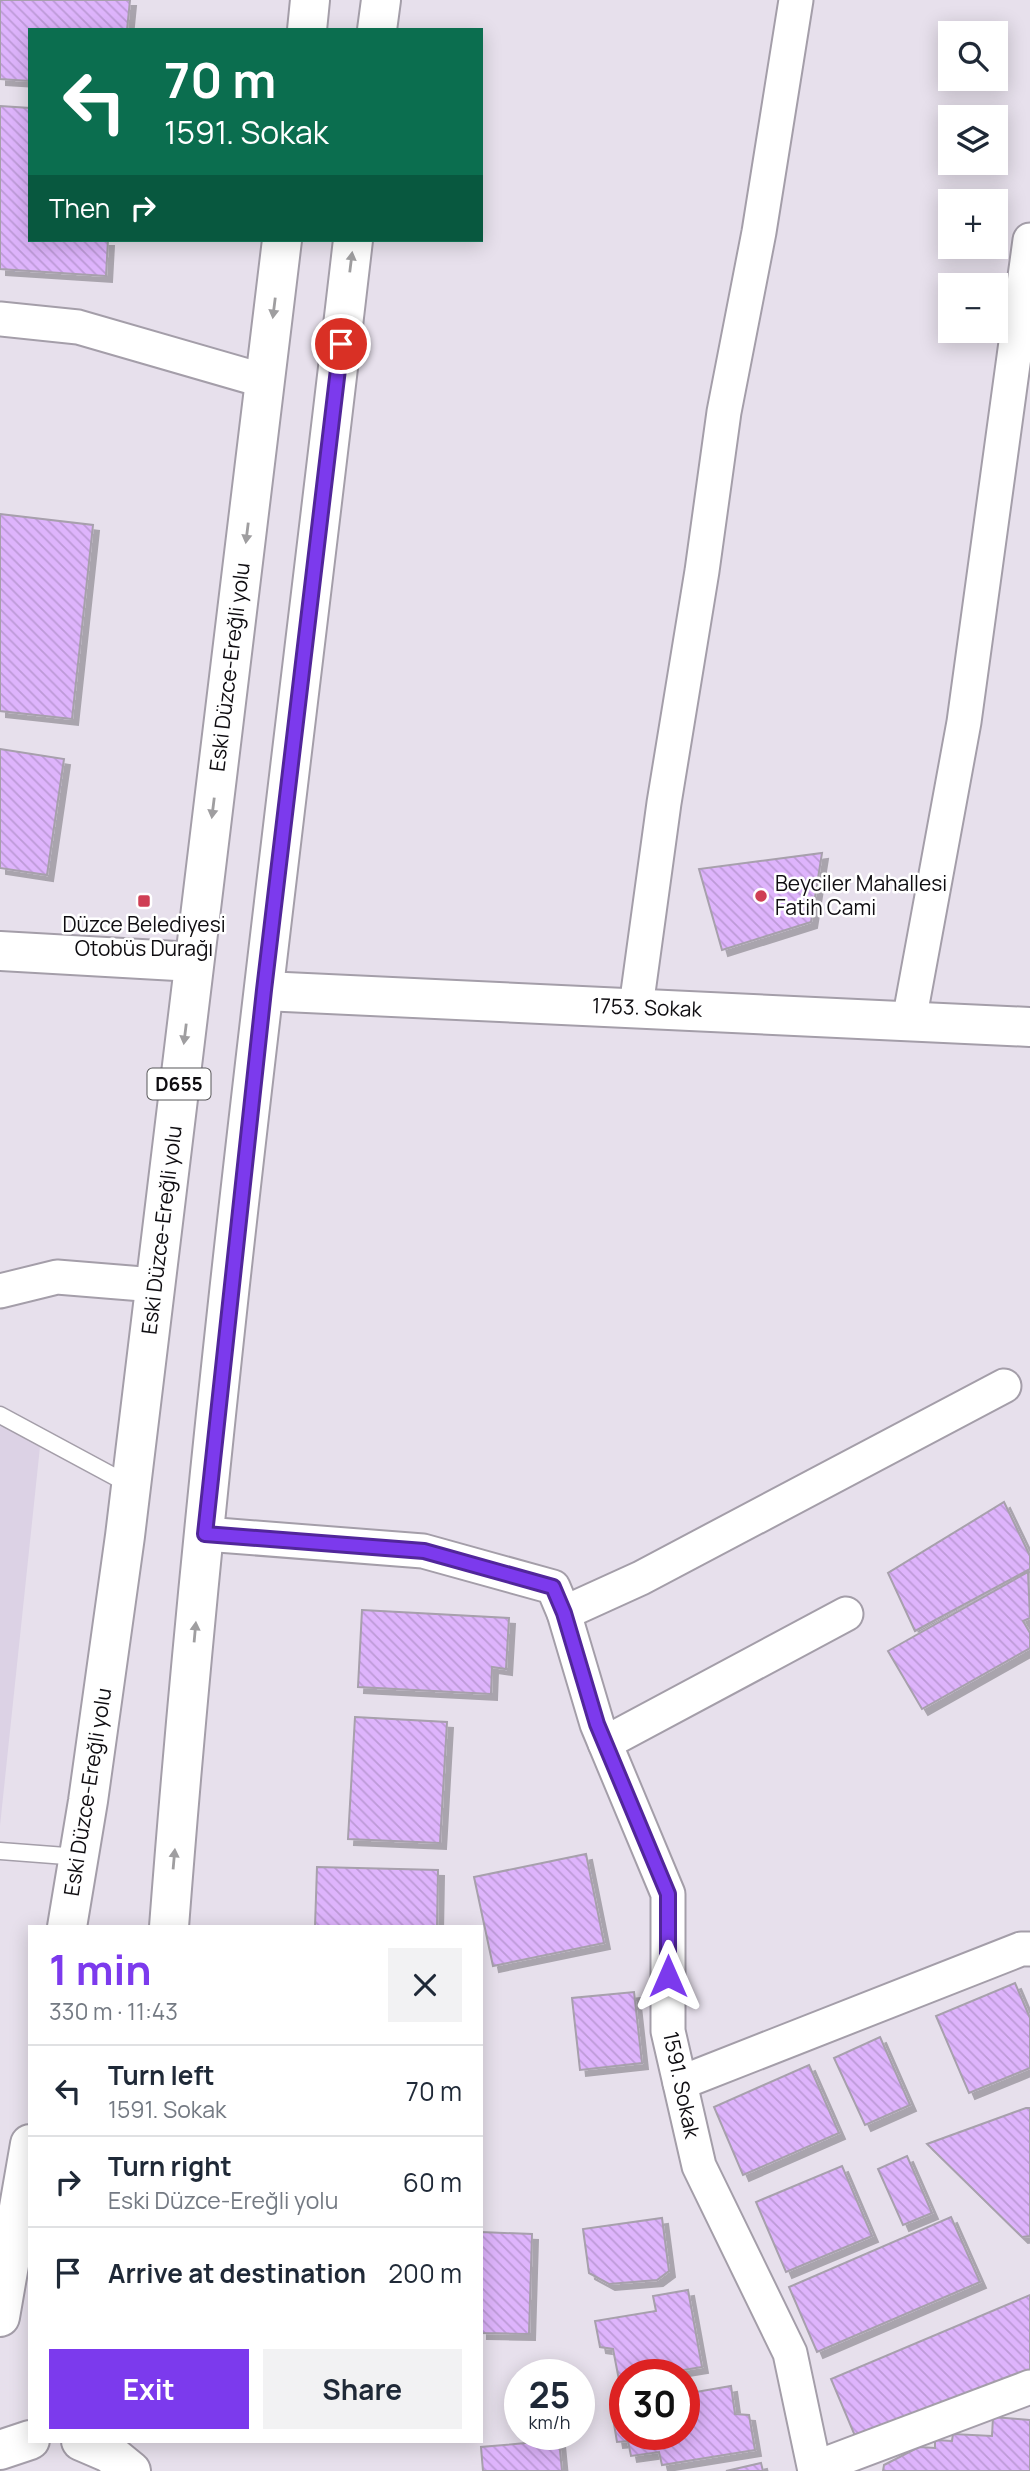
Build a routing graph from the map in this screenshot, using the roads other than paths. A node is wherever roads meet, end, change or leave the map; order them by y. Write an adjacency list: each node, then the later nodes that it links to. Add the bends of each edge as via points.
1 (310, 0): 4 (main road)
2 (381, 0): 5 (main road)
3 (796, 0): 14 (street, via 724,412)
4 (307, 28)
5 (377, 28)
6 (1030, 240): 15 (street, via 964,722)
7 (282, 242): 10 (main road, Eski Düzce-Ereğli yolu / D655, one-way to 10)
8 (353, 242): 13 (main road, one-way to 8)
9 (0, 319): 10 (street, via 78,327)
10 (265, 380): 12 (main road, Eski Düzce-Ereğli yolu / D655, one-way to 12)
11 (0, 951): 12 (main road)
12 (194, 962): 17 (main road, Eski Düzce-Ereğli yolu / D655, one-way to 17)
13 (264, 990): 14 (main road, 1753. Sokak); 22 (main road)
14 (636, 1007): 15 (main road, 1753. Sokak)
15 (909, 1021): 16 (main road, 1753. Sokak)
16 (1030, 1027)
17 (155, 1285): 18 (street, via 57,1277); 21 (main road, Eski Düzce-Ereğli yolu / D655)
18 (0, 1291)
19 (1004, 1386): 23 (street, via 641,1578)
20 (0, 1415): 21 (lane)
21 (131, 1486): 27 (main road, Eski Düzce-Ereğli yolu / D655)
22 (205, 1534): 23 (street, 1591. Sokak, via 424,1551 553,1587); 29 (main road, one-way to 22)
23 (564, 1613): 25 (street, 1591. Sokak)
24 (846, 1614): 25 (street)
25 (605, 1742): 31 (street, 1591. Sokak, via 668,1894 668,2031)
26 (0, 1851): 27 (lane)
27 (79, 1857): 28 (main road, Eski Düzce-Ereğli yolu / D655)
28 (67, 1925)
29 (169, 1925)
30 (1030, 1950): 31 (street)
31 (680, 2083): 39 (street, 1591. Sokak, via 699,2166 790,2353)
32 (28, 2156): 33 (main road)
33 (0, 2318)
34 (1030, 2387): 39 (street)
35 (28, 2441): 38 (main road)
36 (86, 2443): 40 (main road, via 109,2453)
37 (139, 2443): 41 (main road)
38 (0, 2450)
39 (815, 2470)
40 (131, 2471)
41 (137, 2471)

